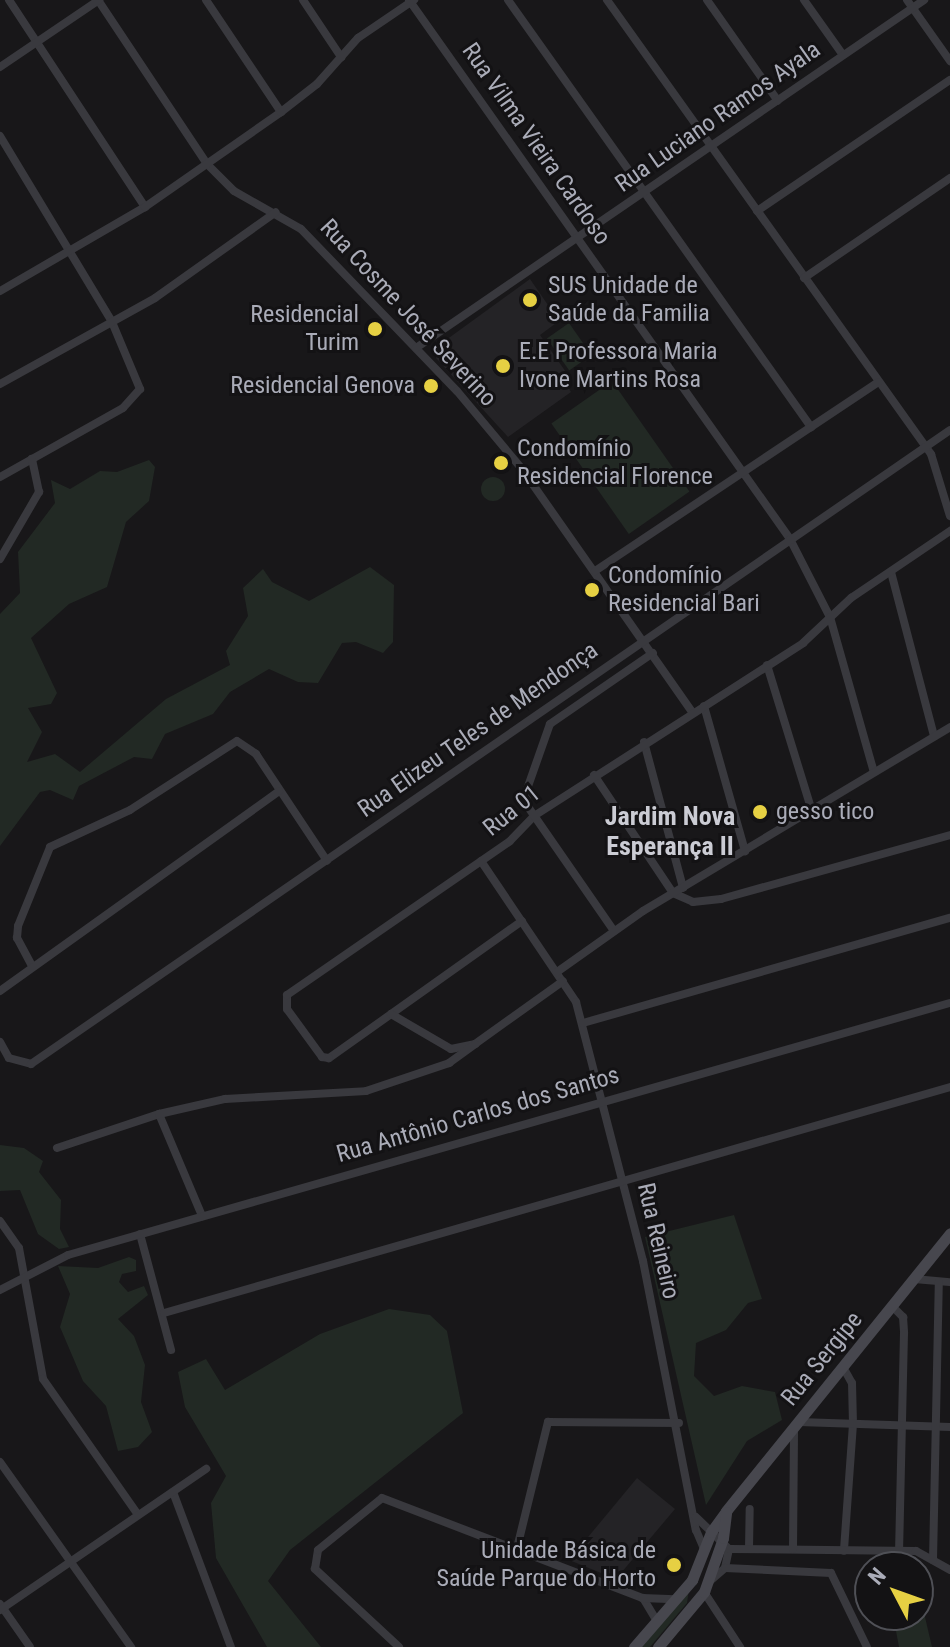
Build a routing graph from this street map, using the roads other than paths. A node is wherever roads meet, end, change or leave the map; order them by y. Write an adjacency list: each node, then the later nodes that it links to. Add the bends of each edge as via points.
1 (9, 0): 12 (street)
2 (99, 0): 12 (street); 22 (street, Rua Cosme José Severino)
3 (206, 0): 19 (street)
4 (303, 0): 14 (street)
5 (508, 0): 24 (street)
6 (607, 0): 21 (street)
7 (707, 0): 18 (street)
8 (804, 0): 13 (street)
9 (924, 0): 11 (street, Rua Luciano Ramos Ayala)
10 (411, 1): 14 (street, via 358,38); 28 (street, Rua Vilma Vieira Cardoso)
11 (910, 4): 13 (street, Rua Luciano Ramos Ayala); 15 (street)
12 (38, 42): 16 (street); 25 (street)
13 (843, 55): 18 (street, Rua Luciano Ramos Ayala)
14 (341, 57): 19 (street)
15 (950, 61)
16 (0, 67)
17 (950, 80): 26 (street)
18 (778, 101): 21 (street, Rua Luciano Ramos Ayala)
19 (281, 112): 22 (street)
20 (0, 136): 29 (street)
21 (711, 147): 24 (street, Rua Luciano Ramos Ayala); 26 (street)
22 (207, 164): 25 (street); 27 (street, Rua Cosme José Severino, via 234,191)
23 (950, 178): 30 (street)
24 (644, 193): 28 (street, Rua Luciano Ramos Ayala); 36 (street)
25 (145, 207): 29 (street)
26 (757, 211): 30 (street)
27 (276, 212): 32 (street, via 197,270); 33 (street, Rua Cosme José Severino, via 321,248)
28 (578, 238): 33 (street, Rua Luciano Ramos Ayala); 40 (street, Rua Vilma Vieira Cardoso)
29 (71, 253): 31 (street); 32 (street)
30 (804, 278): 34 (street)
31 (1, 288)
32 (112, 322): 35 (street); 39 (street, via 140,389 123,408)
33 (416, 348): 46 (street, Rua Cosme José Severino, via 522,469)
34 (878, 382): 36 (street); 38 (street)
35 (0, 384)
36 (811, 427): 40 (street)
37 (950, 430): 38 (street, Rua Elizeu Teles de Mendonça)
38 (925, 447): 42 (street); 44 (street, Rua Elizeu Teles de Mendonça)
39 (32, 459): 41 (street); 45 (street, via 39,492)
40 (743, 472): 44 (street, Rua Vilma Vieira Cardoso); 46 (street)
41 (0, 477)
42 (950, 516)
43 (950, 531): 47 (street, Rua 01)
44 (790, 539): 48 (street, Rua Vilma Vieira Cardoso); 49 (street, Rua Elizeu Teles de Mendonça)
45 (0, 559)
46 (595, 571): 49 (street, Rua Cosme José Severino)
47 (891, 572): 48 (street, Rua 01); 55 (street)
48 (830, 617): 51 (street, Rua 01); 57 (street, Rua Vilma Vieira Cardoso)
49 (643, 638): 50 (street, Rua Cosme José Severino); 64 (street, Rua Elizeu Teles de Mendonça)
50 (653, 653): 53 (street, Rua Cosme José Severino); 61 (street, via 543,732 526,792)
51 (767, 665): 52 (street, Rua 01); 60 (street)
52 (704, 706): 53 (street, Rua 01); 63 (street)
53 (693, 713): 56 (street, Rua 01)
54 (950, 727): 55 (street)
55 (934, 736): 57 (street)
56 (644, 742): 58 (street, Rua 01); 66 (street)
57 (874, 772): 60 (street)
58 (594, 775): 61 (street, Rua 01); 67 (street)
59 (279, 791): 64 (street); 71 (street); 71 (street, via 256,754 237,741 130,810 50,847 18,926 17,938)
60 (812, 811): 63 (street)
61 (534, 816): 65 (street, Rua 01, via 524,830); 70 (street)
62 (950, 835): 67 (street, via 721,899 693,902)
63 (745, 851): 66 (street)
64 (327, 861): 78 (street, Rua Elizeu Teles de Mendonça, via 31,1064 9,1058)
65 (481, 861): 69 (street, Rua Reineiro); 76 (street, Rua 01, via 287,995 287,1009 316,1050 329,1058)
66 (683, 888): 67 (street)
67 (673, 893): 70 (street)
68 (950, 918): 77 (street)
69 (522, 921): 72 (street, Rua Reineiro); 76 (street)
70 (614, 931): 72 (street)
71 (31, 964): 74 (street)
72 (557, 972): 73 (street, Rua Reineiro)
73 (563, 981): 77 (street, Rua Reineiro); 79 (street)
74 (0, 991)
75 (950, 1003): 81 (street, Rua Antônio Carlos dos Santos)
76 (391, 1014): 79 (street, via 451,1049)
77 (583, 1023): 81 (street, Rua Reineiro)
78 (0, 1042)
79 (475, 1044): 82 (street, via 449,1063 352,1094 225,1099)
80 (950, 1087): 84 (street)
81 (603, 1099): 84 (street, Rua Reineiro); 85 (street, Rua Antônio Carlos dos Santos)
82 (159, 1114): 83 (street); 85 (street)
83 (57, 1148)
84 (623, 1178): 95 (street); 98 (street, Rua Reineiro)
85 (202, 1216): 88 (street, Rua Antônio Carlos dos Santos)
86 (0, 1221): 89 (street, via 19,1248)
87 (950, 1233): 90 (street, Rua Sergipe)
88 (140, 1234): 89 (street, Rua Antônio Carlos dos Santos, via 68,1255); 95 (street)
89 (21, 1277): 93 (street, Rua Antônio Carlos dos Santos); 109 (street, via 43,1379)
90 (914, 1279): 91 (street); 94 (street, Rua Sergipe)
91 (939, 1282): 92 (street); 102 (street)
92 (950, 1282)
93 (0, 1290)
94 (892, 1306): 97 (street, Rua Sergipe); 101 (street, via 903,1317)
95 (164, 1313): 96 (street)
96 (171, 1350)
97 (843, 1367): 99 (street, via 852,1383); 100 (street, Rua Sergipe)
98 (679, 1423): 110 (street, Rua Reineiro); 113 (street, via 548,1422)
99 (853, 1424): 100 (street); 101 (street); 117 (street)
100 (796, 1425): 108 (street, Rua Sergipe); 116 (street)
101 (902, 1426): 102 (street); 119 (street)
102 (935, 1427): 103 (street); 120 (street)
103 (950, 1427)
104 (0, 1462): 122 (street)
105 (206, 1469): 106 (street)
106 (173, 1492): 109 (street); 131 (street)
107 (750, 1509): 114 (street)
108 (726, 1511): 111 (street, Rua Sergipe); 112 (street)
109 (136, 1512): 122 (street)
110 (696, 1517): 111 (street); 121 (street, Rua Reineiro)
111 (711, 1532): 112 (street); 121 (street)
112 (723, 1538): 115 (street); 124 (street)
113 (517, 1548): 125 (street); 132 (street, via 388,1497 376,1501 318,1550 315,1569)
114 (749, 1548): 115 (street); 116 (street)
115 (729, 1549): 123 (street)
116 (793, 1549): 117 (street)
117 (844, 1551): 118 (street)
118 (854, 1551)
119 (899, 1551)
120 (933, 1551)
121 (706, 1552): 126 (street)
122 (69, 1561): 127 (street); 130 (street)
123 (725, 1568): 124 (street); 136 (street, via 831,1573)
124 (706, 1587): 134 (street); 135 (street)
125 (642, 1598): 126 (street); 128 (street)
126 (675, 1599): 128 (street)
127 (1, 1607): 129 (street)
128 (657, 1621): 133 (street)
129 (30, 1647)
130 (131, 1647)
131 (231, 1647)
132 (399, 1647)
133 (634, 1647)
134 (658, 1647)
135 (740, 1647)
136 (867, 1647)

